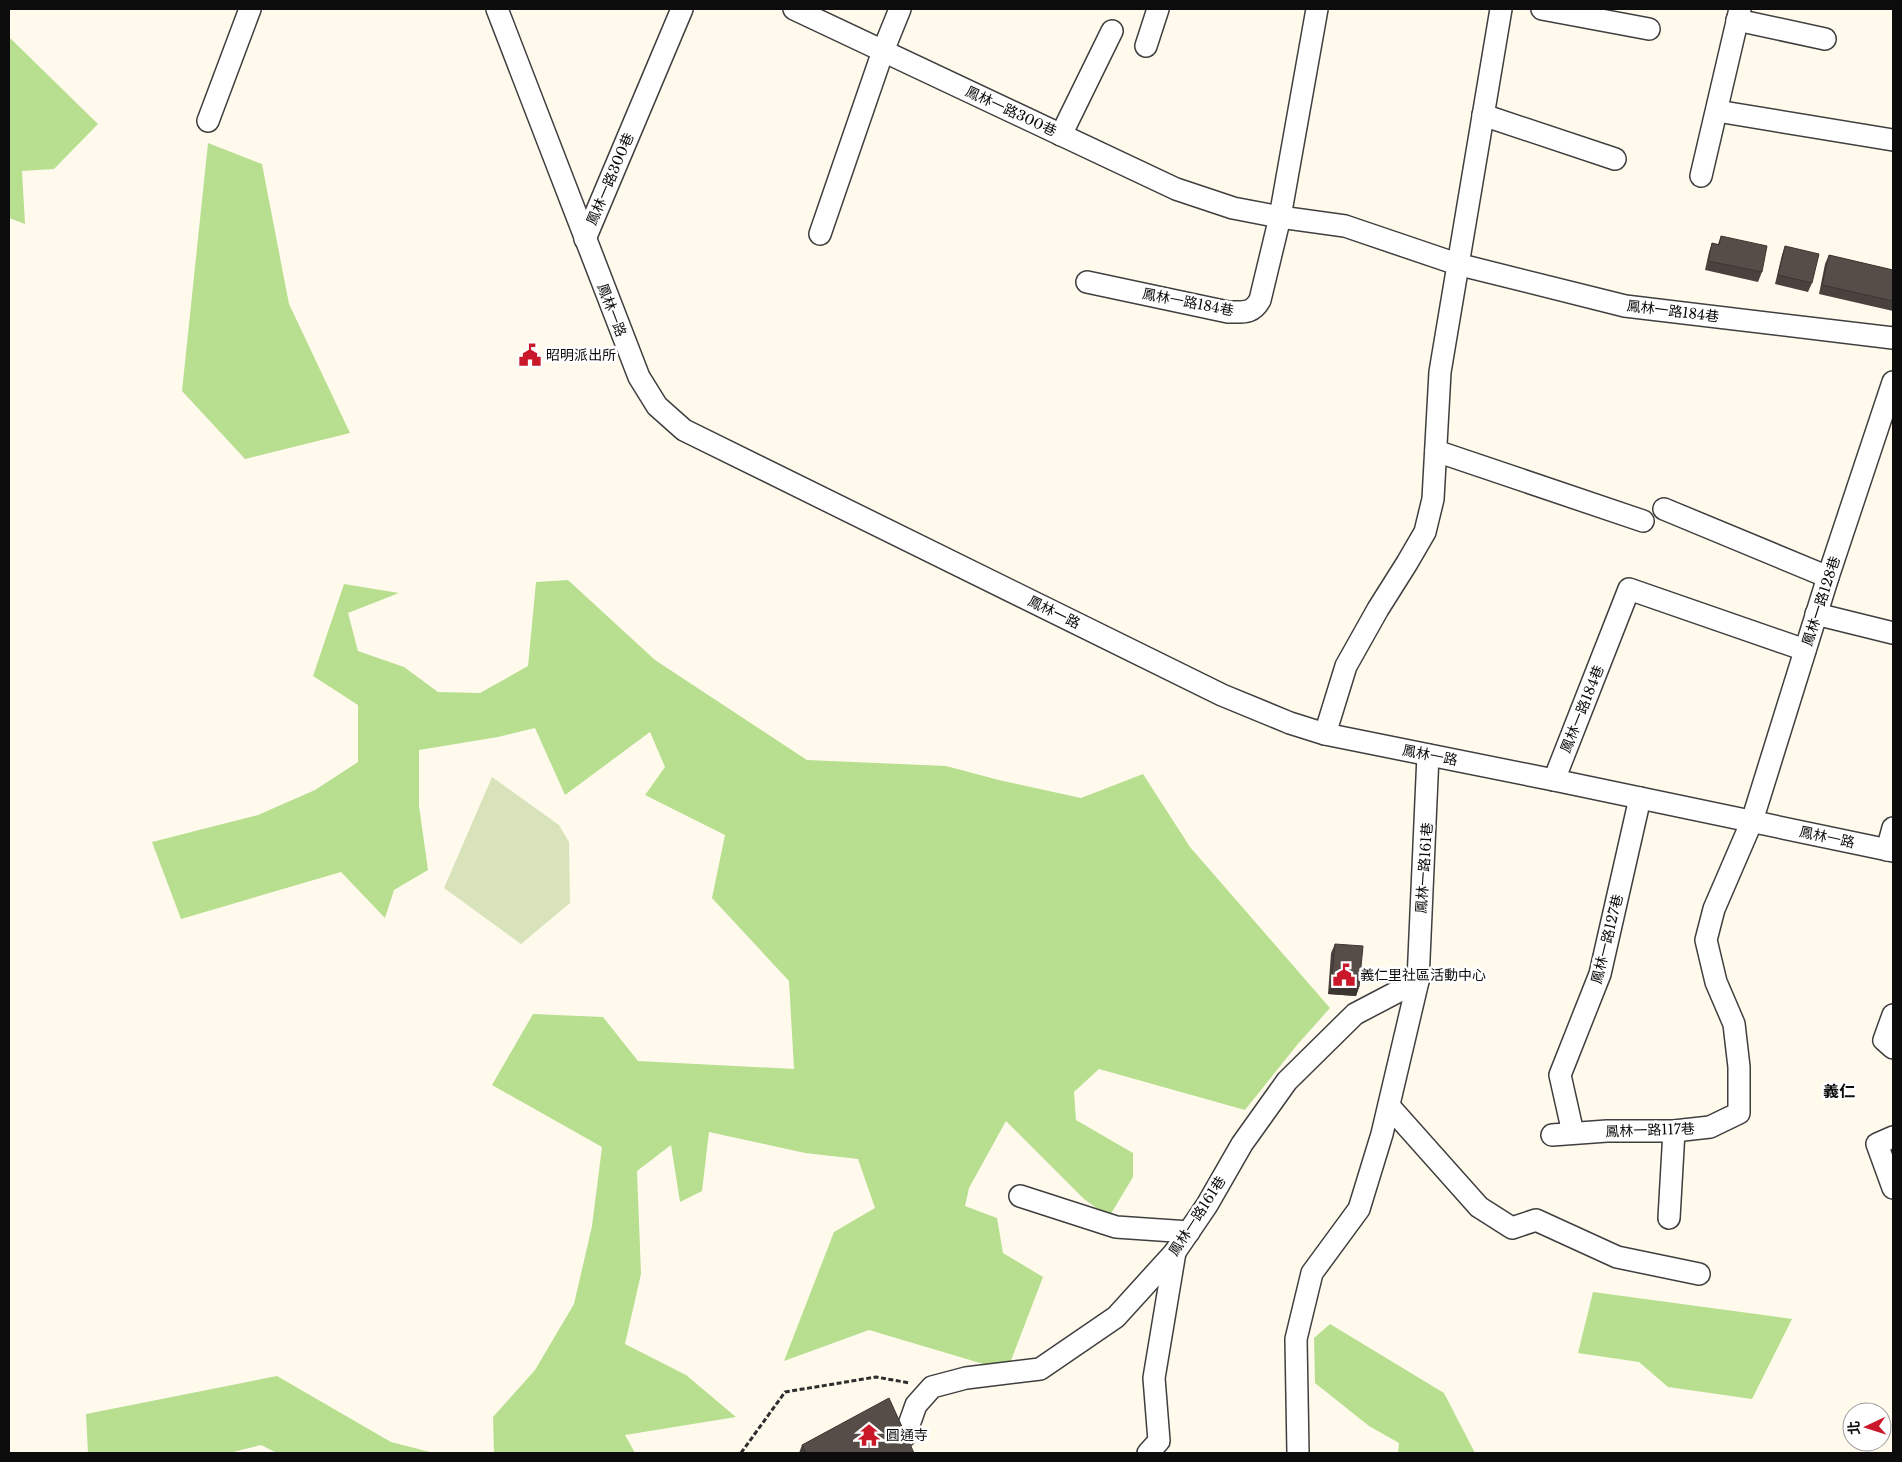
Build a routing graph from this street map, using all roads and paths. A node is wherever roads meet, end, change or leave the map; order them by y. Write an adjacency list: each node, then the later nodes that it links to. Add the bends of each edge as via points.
1 (250, 9): 18 (street)
2 (497, 9): 25 (street, 鳳林一路)
3 (682, 9): 25 (street, 鳳林一路300巷)
4 (794, 9): 15 (street, 鳳林一路300巷)
5 (900, 9): 15 (street)
6 (1158, 9): 14 (street)
7 (1317, 9): 23 (street, 鳳林一路184巷)
8 (1501, 9): 17 (street)
9 (1542, 9): 11 (street)
10 (1738, 14): 13 (street); 16 (street)
11 (1649, 29)
12 (1112, 31): 19 (street, 鳳林一路300巷)
13 (1825, 39)
14 (1146, 46)
15 (883, 51): 19 (street, 鳳林一路300巷); 24 (street)
16 (1717, 111): 20 (street); 22 (street)
17 (1483, 114): 21 (street); 26 (street)
18 (208, 121)
19 (1061, 135): 23 (street, 鳳林一路184巷, via 1176,189 1233,208)
20 (1893, 140)
21 (1615, 159)
22 (1701, 176)
23 (1280, 217): 26 (street, 鳳林一路184巷, via 1345,226); 27 (street, 鳳林一路184巷, via 1260,300 1250,311 1228,312)
24 (820, 234)
25 (585, 239): 37 (street, 鳳林一路, via 638,377 657,406 684,430 1222,695)
26 (1457, 264): 28 (street, 鳳林一路184巷, via 1625,306); 30 (street, via 1440,372)
27 (1087, 282)
28 (1893, 338)
29 (1893, 382): 33 (street, 鳳林一路128巷)
30 (1436, 451): 32 (street); 37 (street, via 1433,499 1425,532 1346,666)
31 (1664, 509): 33 (street)
32 (1643, 521)
33 (1828, 576): 34 (street, 鳳林一路128巷)
34 (1816, 614): 35 (street); 36 (street, 鳳林一路128巷)
35 (1893, 633)
36 (1805, 650): 39 (street, 鳳林一路184巷, via 1629,589); 41 (street, 鳳林一路128巷)
37 (1325, 734): 38 (street, 鳳林一路)
38 (1428, 755): 39 (street, 鳳林一路); 44 (street, 鳳林一路161巷)
39 (1554, 780): 40 (street, 鳳林一路)
40 (1640, 798): 41 (street, 鳳林一路); 49 (street, 鳳林一路127巷, via 1600,974 1560,1075)
41 (1752, 821): 43 (street, 鳳林一路); 48 (street, 鳳林一路117巷, via 1714,909 1706,940 1716,982 1734,1024 1739,1067 1739,1113 1710,1127)
42 (1893, 828): 43 (street)
43 (1890, 850)
44 (1418, 982): 47 (street, 鳳林一路161巷); 55 (street, 鳳林一路161巷, via 1355,1014 1287,1082 1242,1144)
45 (1893, 1015): 46 (street, via 1884,1040)
46 (1893, 1048)
47 (1389, 1106): 57 (street, via 1479,1207 1512,1228 1536,1220 1617,1257); 62 (street, 鳳林一路161巷, via 1359,1210 1312,1273 1296,1339)
48 (1674, 1131): 49 (street, 鳳林一路117巷); 54 (street)
49 (1573, 1133): 50 (street, 鳳林一路117巷)
50 (1552, 1135)
51 (1893, 1137): 52 (street, via 1877,1144)
52 (1893, 1188)
53 (1020, 1196): 55 (street, via 1116,1227)
54 (1668, 1218)
55 (1189, 1232): 56 (street, 鳳林一路161巷)
56 (1176, 1252): 58 (street, 鳳林一路161巷, via 1116,1317 1040,1369 966,1378); 61 (street, via 1154,1378 1159,1441)
57 (1699, 1274)
58 (932, 1387): 59 (street, via 916,1405); 60 (path, via 876,1377 784,1392)
59 (905, 1436)
60 (741, 1453)
61 (1148, 1453)
62 (1298, 1453)

